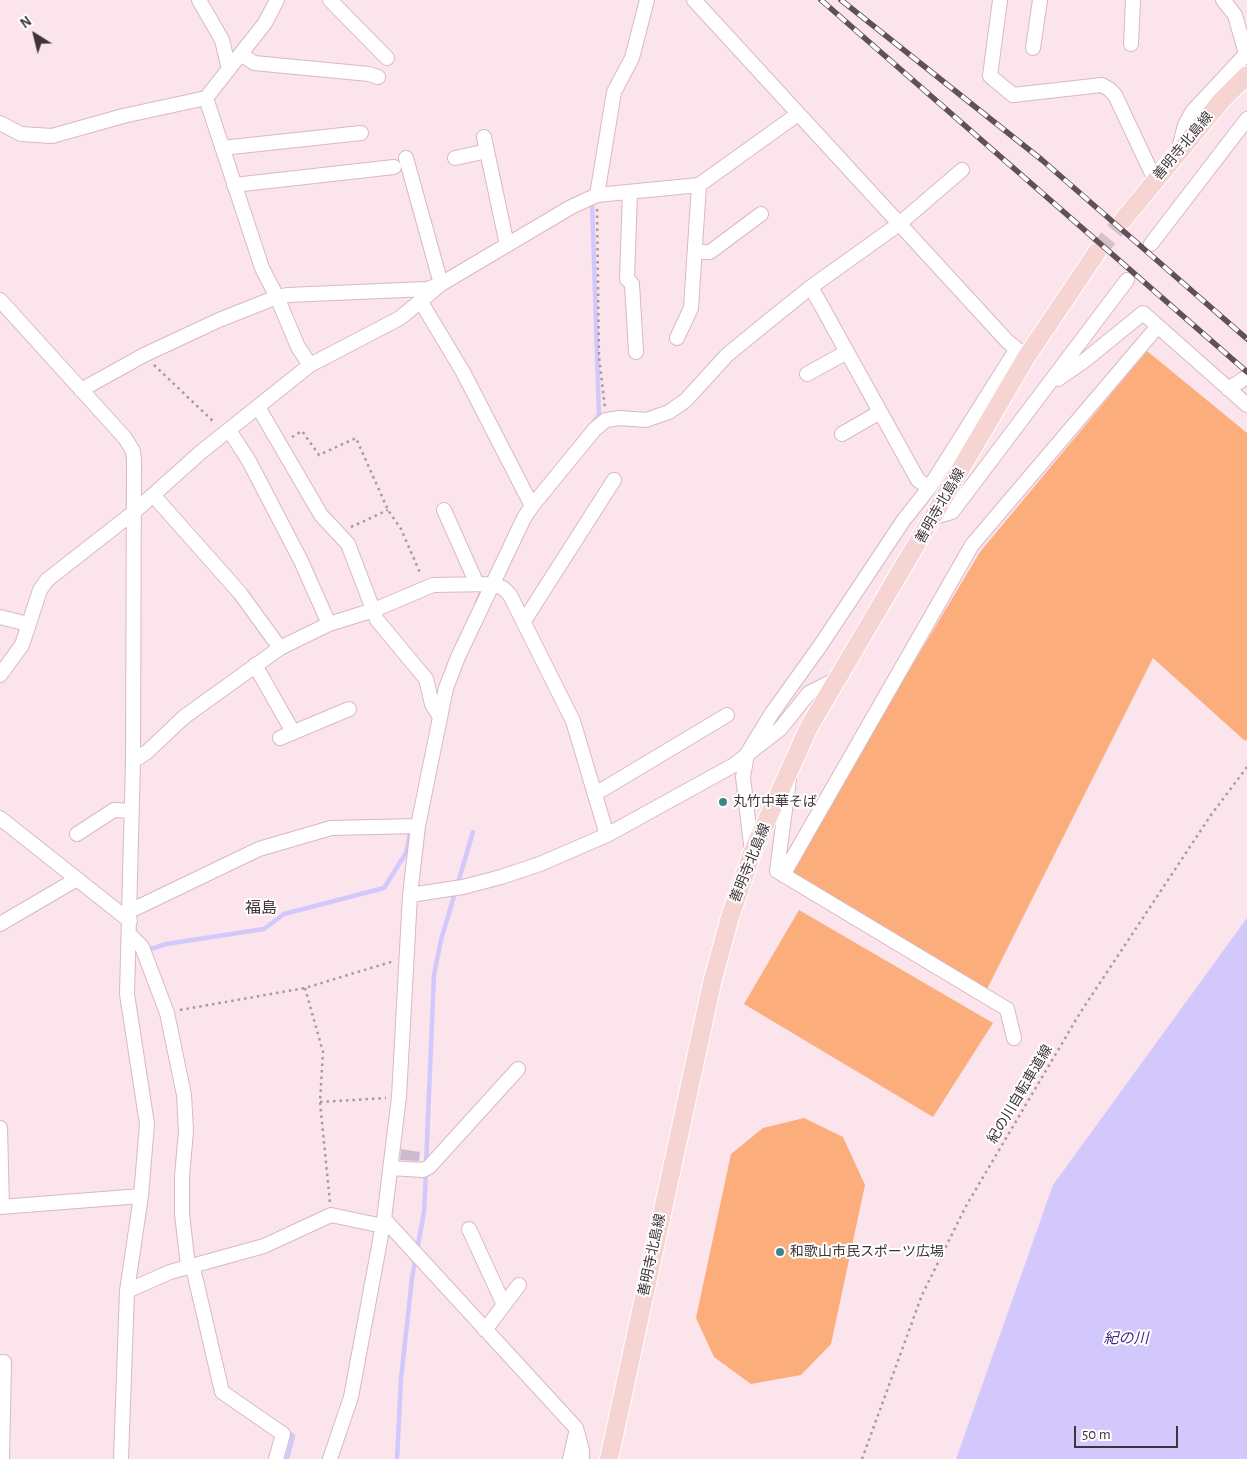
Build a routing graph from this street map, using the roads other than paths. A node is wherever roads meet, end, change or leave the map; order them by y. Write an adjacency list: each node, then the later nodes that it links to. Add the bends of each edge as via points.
1 (330, 0): 14 (street)
2 (647, 0): 35 (street, via 632,58 614,92)
3 (694, 0): 19 (street)
4 (1000, 0): 31 (street, via 990,76 1013,95 1102,85 1109,89 1115,95)
5 (1040, 0): 11 (street)
6 (1133, 0): 10 (street)
7 (1223, 0): 13 (street, via 1235,15)
8 (202, 1): 15 (street, via 222,40)
9 (275, 1): 12 (street, via 265,23)
10 (1131, 44)
11 (1033, 48)
12 (241, 54): 15 (street); 17 (street, via 254,63)
13 (1247, 54): 26 (street, via 1192,112)
14 (387, 58)
15 (229, 69): 18 (street)
16 (1247, 76): 26 (main road, 善明寺北島線, via 1222,100)
17 (378, 77)
18 (206, 98): 21 (street, via 122,116 52,136 21,134); 24 (street)
19 (798, 114): 33 (street); 38 (street)
20 (1247, 119): 39 (street)
21 (0, 123)
22 (361, 133): 24 (street)
23 (484, 136): 25 (street)
24 (222, 148): 32 (street)
25 (487, 151): 28 (street); 40 (street)
26 (1178, 153): 31 (main road, 善明寺北島線)
27 (406, 158): 44 (street)
28 (455, 158)
29 (394, 168): 32 (street)
30 (962, 170): 38 (street)
31 (1155, 180): 37 (main road, 善明寺北島線)
32 (234, 185): 46 (street, via 262,268)
33 (699, 186): 34 (street); 41 (street)
34 (630, 192): 35 (street); 51 (street, via 627,279 632,284)
35 (593, 197): 40 (street)
36 (761, 214): 41 (street, via 710,252)
37 (1123, 220)
38 (899, 224): 45 (street); 53 (street)
39 (1151, 244)
40 (506, 245): 44 (street)
41 (695, 252): 50 (street, via 691,308)
42 (1097, 252): 53 (main road, 善明寺北島線)
43 (1127, 280): 57 (street)
44 (440, 284): 46 (street, via 427,289); 48 (street)
45 (810, 287): 52 (street); 68 (street, via 727,355 686,400 670,412 646,420 606,420)
46 (277, 297): 54 (street, via 298,347); 59 (street, via 144,355)
47 (0, 300): 59 (street)
48 (421, 302): 54 (street, via 379,330); 68 (street, via 463,372)
49 (1158, 326): 57 (street, via 1143,312 1084,361); 58 (street); 98 (street, via 972,545)
50 (677, 338)
51 (636, 352)
52 (847, 352): 55 (street); 62 (street)
53 (1021, 353): 66 (street); 71 (main road, 善明寺北島線)
54 (310, 365): 61 (street)
55 (807, 374)
56 (1247, 377): 58 (street)
57 (1047, 386): 71 (street, via 952,512)
58 (1228, 389): 60 (street)
59 (82, 390): 70 (street, via 133,451)
60 (1247, 406)
61 (258, 407): 63 (street); 73 (street, via 321,514 348,544)
62 (880, 412): 64 (street); 66 (street, via 918,480)
63 (227, 431): 67 (street); 77 (street, via 249,461 301,561)
64 (842, 434)
65 (614, 480): 75 (street)
66 (929, 488): 88 (street, via 772,713)
67 (153, 495): 70 (street); 78 (street, via 240,592)
68 (532, 506): 72 (street)
69 (444, 510): 72 (street)
70 (134, 512): 76 (street, via 47,580); 89 (street)
71 (934, 518): 82 (main road, 善明寺北島線)
72 (484, 584): 73 (street, via 433,585); 75 (street, via 503,588); 84 (street)
73 (374, 610): 77 (street); 84 (street, via 377,620 426,679)
74 (0, 617): 76 (street)
75 (524, 621): 91 (street, via 573,720)
76 (28, 624): 79 (street, via 22,645)
77 (329, 624): 78 (street)
78 (280, 648): 80 (street)
79 (6, 657): 81 (street)
80 (256, 665): 86 (street); 89 (street, via 184,717)
81 (0, 675)
82 (838, 678): 88 (street, via 810,693 780,729); 90 (main road, 善明寺北島線, via 809,727)
83 (349, 709): 86 (street)
84 (436, 711): 94 (street)
85 (727, 715): 91 (street)
86 (293, 732): 87 (street)
87 (280, 738)
88 (748, 754): 96 (street, via 734,765); 97 (street, via 743,777)
89 (133, 761): 92 (street)
90 (790, 769): 97 (main road, 善明寺北島線); 98 (street, via 777,871)
91 (596, 794): 96 (street)
92 (132, 811): 95 (street, via 114,810); 101 (street)
93 (0, 818): 99 (street)
94 (414, 826): 100 (street); 101 (street, via 331,828 259,849)
95 (77, 834)
96 (607, 835): 100 (street, via 540,864 457,888)
97 (752, 853): 125 (main road, 善明寺北島線, via 712,983)
98 (783, 875): 103 (street, via 1008,1009)
99 (77, 880): 101 (street); 102 (street)
100 (410, 896): 106 (street, via 399,1097)
101 (130, 922): 107 (street, via 127,994 147,1124); 111 (street, via 167,1013 184,1095 186,1131 182,1214)
102 (0, 924)
103 (1014, 1038)
104 (518, 1069): 106 (street, via 426,1169)
105 (0, 1128): 108 (street)
106 (390, 1168): 109 (street)
107 (141, 1196): 108 (street); 113 (street)
108 (1, 1207)
109 (383, 1222): 111 (street, via 331,1215 264,1246); 115 (street); 122 (street, via 351,1397)
110 (469, 1228): 114 (street)
111 (188, 1266): 113 (street); 121 (street, via 194,1272 222,1392 283,1434)
112 (519, 1285): 114 (street)
113 (127, 1291): 120 (street)
114 (504, 1305): 115 (street)
115 (485, 1330): 117 (street)
116 (0, 1362): 118 (street, via 4,1362)
117 (576, 1428): 123 (street); 124 (street)
118 (1, 1429): 119 (street)
119 (2, 1459)
120 (121, 1459)
121 (276, 1459)
122 (330, 1459)
123 (570, 1459)
124 (582, 1459)
125 (609, 1459)

